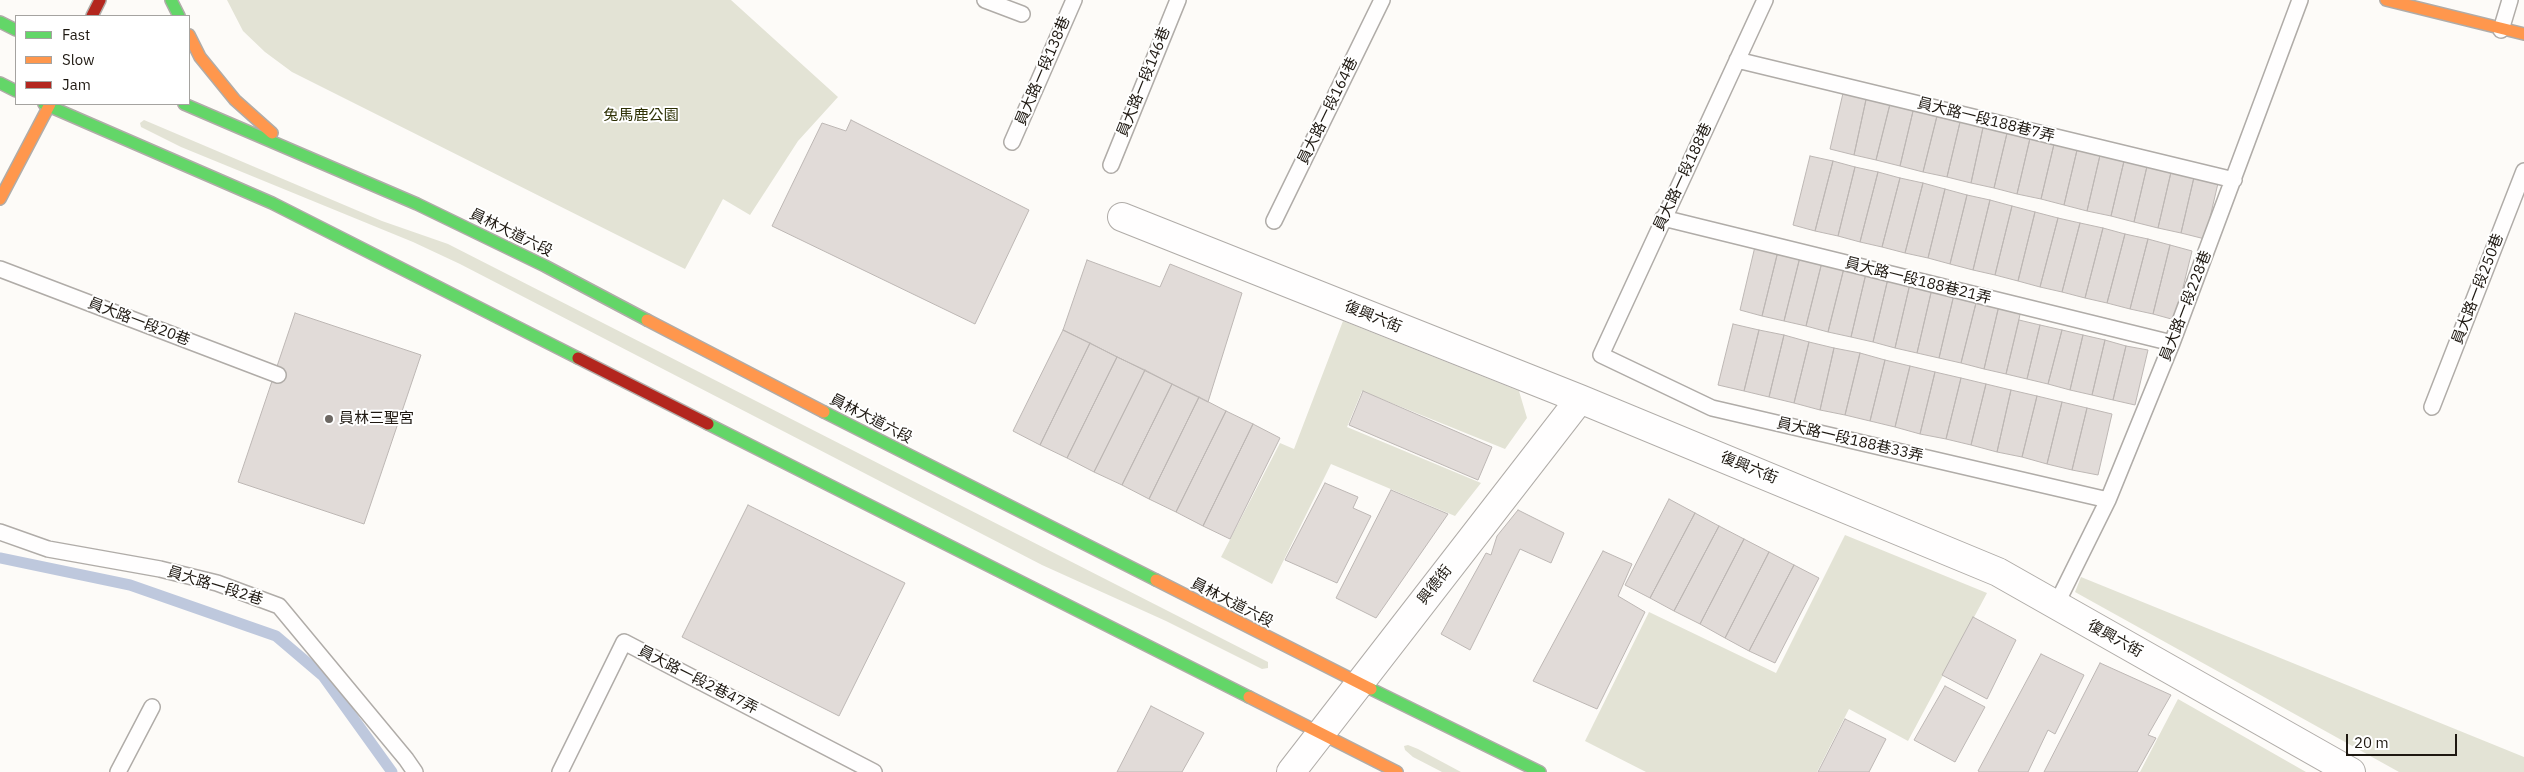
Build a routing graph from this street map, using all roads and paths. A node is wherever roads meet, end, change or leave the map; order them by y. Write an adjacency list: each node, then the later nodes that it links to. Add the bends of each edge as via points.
1 (100, 0): 12 (main road)
2 (171, 0): 13 (main road)
3 (985, 0): 11 (lane)
4 (1074, 0): 25 (lane, 員大路一段138巷)
5 (1178, 0): 27 (lane, 員大路一段146巷)
6 (1382, 0): 33 (lane, 員大路一段164巷)
7 (1765, 0): 19 (lane, 員大路一段188巷)
8 (2300, 0): 29 (lane, 員大路一段228巷)
9 (2386, 0): 16 (main road)
10 (2510, 0): 16 (lane)
11 (1022, 14)
12 (92, 15)
13 (178, 15)
14 (0, 22): 15 (main road)
15 (15, 30)
16 (2501, 30): 17 (main road)
17 (2524, 34)
18 (190, 37): 26 (main road, via 200,57 235,100)
19 (1737, 60): 29 (lane, 員大路一段188巷7弄); 32 (lane, 員大路一段188巷)
20 (0, 83): 21 (main road)
21 (15, 90)
22 (47, 105): 30 (main road)
23 (49, 105): 45 (main road, via 272,203)
24 (186, 105): 26 (main road, 員林大道六段)
25 (1012, 142)
26 (290, 149): 43 (main road, 員林大道六段, via 417,204 545,266 796,398)
27 (1111, 165)
28 (2524, 171): 39 (lane, 員大路一段250巷)
29 (2234, 180): 35 (lane, 員大路一段228巷)
30 (0, 199)
31 (1122, 217): 38 (street, 復興六街)
32 (1663, 218): 35 (lane, 員大路一段188巷21弄); 36 (lane, 員大路一段188巷)
33 (1274, 221)
34 (0, 269): 37 (lane, 員大路一段20巷)
35 (2172, 343): 40 (lane, 員大路一段228巷)
36 (1601, 355): 40 (lane, 員大路一段188巷33弄, via 1712,408)
37 (278, 375)
38 (1580, 398): 42 (street, 復興六街, via 1998,572); 43 (street, 興德街)
39 (2432, 407)
40 (2108, 500): 42 (lane, 員大路一段228巷)
41 (0, 532): 47 (lane, 員大路一段2巷, via 48,549 217,583 278,606)
42 (2056, 605): 53 (street, 復興六街)
43 (1358, 683): 45 (street, 興德街); 52 (main road, 員林大道六段)
44 (152, 707): 46 (lane)
45 (1320, 732): 50 (street, 興德街); 51 (main road)
46 (118, 772)
47 (415, 772)
48 (560, 772): 49 (lane, 員大路一段2巷47弄, via 624,642)
49 (874, 772)
50 (1291, 772)
51 (1397, 772)
52 (1540, 772)
53 (2351, 772)

